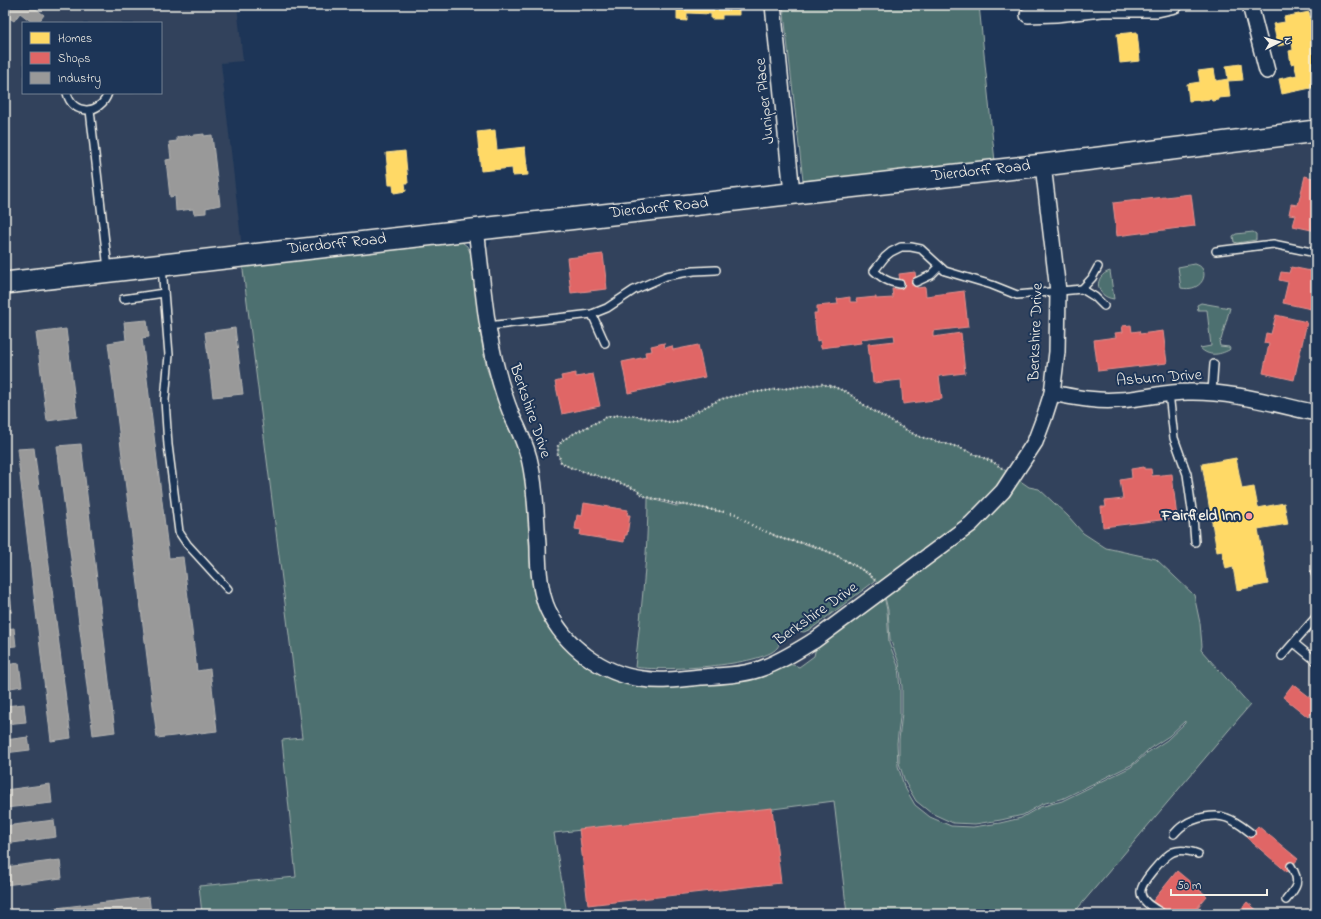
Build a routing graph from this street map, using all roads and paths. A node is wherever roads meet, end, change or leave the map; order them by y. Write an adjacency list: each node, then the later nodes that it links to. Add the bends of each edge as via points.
1 (773, 5): 11 (street, Juniper Place)
2 (1175, 5): 4 (street, via 1157,9 1102,9)
3 (1250, 5): 5 (street)
4 (1028, 15)
5 (1267, 70)
6 (67, 94): 8 (lane, via 76,107)
7 (108, 94): 8 (lane, via 102,104)
8 (90, 110): 18 (lane)
9 (1315, 132): 10 (street, Dierdorff Road)
10 (1043, 164): 11 (street, Dierdorff Road); 24 (street, Berkshire Drive)
11 (792, 193): 12 (street, Dierdorff Road)
12 (476, 229): 15 (street, Dierdorff Road); 29 (street, Berkshire Drive)
13 (1216, 251): 14 (lane, via 1273,244)
14 (1316, 253)
15 (161, 264): 18 (street, Dierdorff Road); 25 (lane)
16 (939, 267): 21 (lane, via 931,275); 22 (lane, via 921,249 911,247 891,252 874,271 890,283); 24 (lane, via 1017,295)
17 (1098, 267): 23 (lane)
18 (108, 270): 20 (street, Dierdorff Road)
19 (716, 270): 28 (lane, via 666,276 634,290)
20 (5, 282)
21 (916, 282)
22 (900, 284)
23 (1082, 288): 24 (lane); 27 (lane)
24 (1058, 291): 33 (street, Berkshire Drive, via 1057,352)
25 (164, 293): 26 (lane); 38 (lane, via 169,355 165,400 168,445 180,532 187,544)
26 (123, 299)
27 (1104, 306)
28 (592, 314): 29 (lane); 30 (lane)
29 (488, 326): 39 (street, Berkshire Drive, via 503,392 522,437 532,472 538,561 547,609 565,637 591,660 612,672 641,679 719,676 758,670 794,654)
30 (605, 342)
31 (1214, 364): 32 (lane)
32 (1212, 392): 34 (street, Asburn Drive); 35 (street, Asburn Drive)
33 (1052, 393): 34 (street, Asburn Drive, via 1097,400); 36 (street, Berkshire Drive, via 1035,442)
34 (1169, 394): 37 (lane, via 1174,438 1187,474)
35 (1316, 413)
36 (1014, 476): 39 (street, Berkshire Drive, via 971,524); 39 (path, via 993,462 958,447 917,436 868,408 847,392 822,384 721,399 679,421 619,415 607,417 571,435 558,446 561,462 569,467 623,484 650,498 736,514 753,526 783,539 809,544 832,553 868,573)
37 (1195, 542)
38 (228, 588)
39 (883, 589)
40 (1316, 617): 41 (lane)
41 (1294, 643): 42 (lane); 43 (lane)
42 (1282, 656)
43 (1316, 661)
44 (1251, 833): 45 (lane, via 1236,822 1216,816 1183,825)
45 (1174, 834)
46 (1198, 854): 49 (lane, via 1173,852 1142,885 1142,897)
47 (1291, 866): 48 (lane, via 1297,881 1296,887)
48 (1286, 900)
49 (1163, 914)

